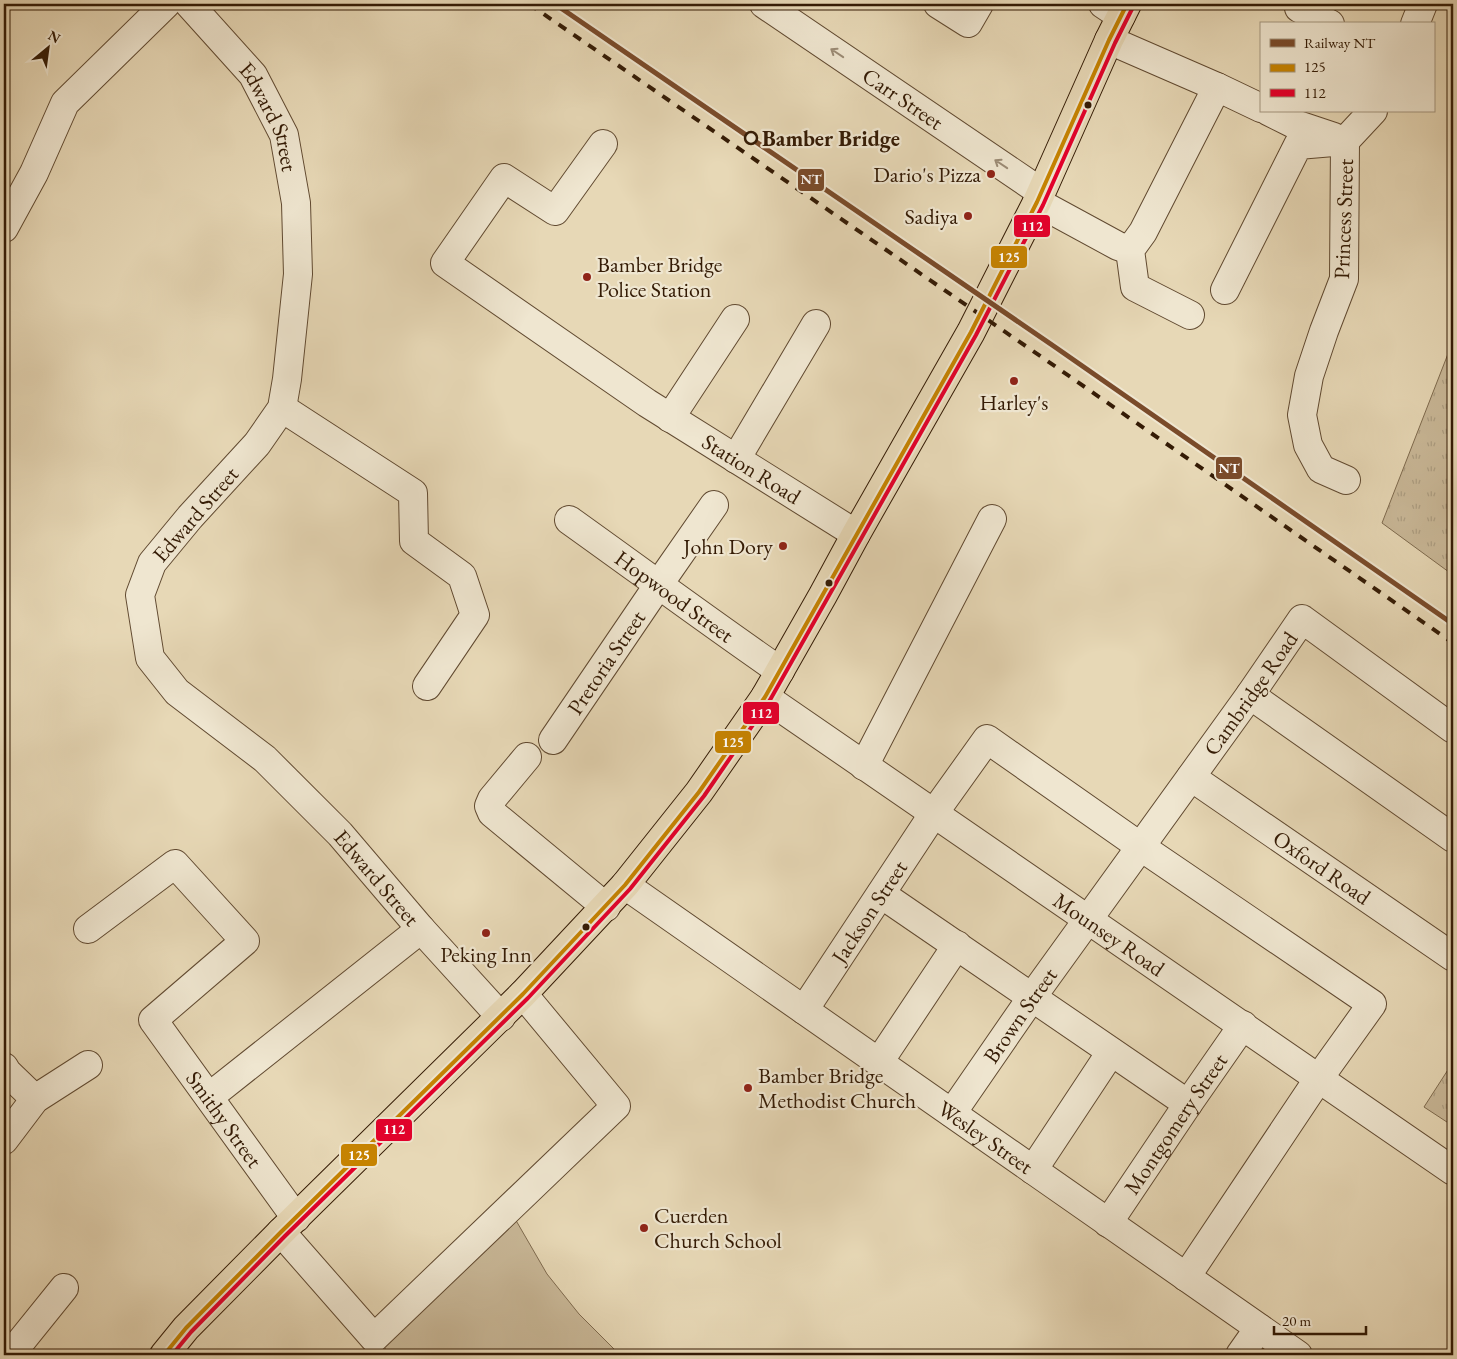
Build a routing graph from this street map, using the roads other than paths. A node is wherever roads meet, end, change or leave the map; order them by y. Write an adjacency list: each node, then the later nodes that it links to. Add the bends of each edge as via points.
1 (166, 4): 19 (street, via 65,103 34,173)
2 (189, 4): 25 (street, Edward Street, via 253,75 284,135 296,203 298,274)
3 (764, 4): 18 (street, Carr Street, one-way to 3)
4 (938, 4): 5 (street, via 968,23)
5 (979, 4)
6 (1301, 4): 9 (street, via 1299,8)
7 (1423, 4): 10 (street)
8 (1117, 8): 11 (main road)
9 (1326, 22)
10 (1416, 22)
11 (1109, 40): 12 (street); 18 (main road)
12 (1217, 87): 13 (street); 20 (street)
13 (1260, 108)
14 (1270, 112): 16 (street)
15 (1372, 112): 16 (street)
16 (1345, 141): 21 (street, Princess Street, via 1298,145); 28 (street, Princess Street, via 1344,279 1309,376 1302,415 1308,444 1321,470)
17 (603, 144): 26 (street, Station Road, via 555,211 504,178 445,264)
18 (1039, 197): 20 (street, Carr Street, via 1118,246); 32 (main road, via 971,332)
19 (4, 228)
20 (1130, 250): 22 (street, via 1135,287)
21 (1225, 290)
22 (1190, 316)
23 (735, 319): 26 (street)
24 (816, 324): 27 (street)
25 (282, 408): 35 (street, via 413,493 414,541 462,576 475,614); 51 (street, Edward Street, via 257,444 152,563 140,595 150,658 177,692 264,759 340,834)
26 (670, 418): 27 (street, Station Road)
27 (736, 459): 32 (street, Station Road)
28 (1346, 480)
29 (714, 505): 33 (street, Pretoria Street)
30 (992, 519): 41 (street)
31 (569, 520): 33 (street, Hopwood Street)
32 (856, 534): 34 (main road)
33 (659, 584): 34 (street, Hopwood Street); 39 (street, Pretoria Street)
34 (780, 671): 37 (main road)
35 (427, 686)
36 (1250, 695): 38 (street, Cambridge Road, via 1302,619); 42 (street, Cambridge Road); 44 (street)
37 (765, 697): 41 (street, Mounsey Road); 46 (main road, via 699,792)
38 (1453, 729)
39 (553, 740)
40 (526, 757): 48 (street, via 492,799 489,806 492,813)
41 (864, 766): 43 (street, Mounsey Road)
42 (1191, 777): 45 (street, Cambridge Road); 53 (street, Oxford Road)
43 (934, 813): 45 (street, Jackson Street, via 987,739); 47 (street, Jackson Street); 49 (street, Mounsey Road)
44 (1453, 838)
45 (1141, 847): 49 (street, Cambridge Road); 63 (street, via 1372,1004)
46 (625, 885): 48 (main road); 56 (street, Wesley Street)
47 (881, 894): 52 (street); 56 (street, Jackson Street)
48 (606, 906): 54 (main road)
49 (1088, 919): 55 (street, Brown Street); 58 (street, Mounsey Road)
50 (88, 929): 64 (street, Smithy Street, via 175,864 245,941 152,1020)
51 (421, 930): 57 (street, Edward Street); 64 (street)
52 (957, 946): 55 (street); 60 (street)
53 (1453, 957)
54 (523, 994): 57 (main road); 72 (street, Smithy Street, via 616,1106 374,1338)
55 (1032, 997): 59 (street); 67 (street, Brown Street)
56 (804, 1010): 60 (street, Wesley Street)
57 (501, 1016): 72 (main road)
58 (1243, 1026): 63 (street, Mounsey Road); 66 (street, Montgomery Street)
59 (1111, 1052): 66 (street); 69 (street)
60 (879, 1062): 67 (street, Wesley Street)
61 (88, 1065): 65 (street)
62 (4, 1067): 65 (street)
63 (1319, 1078): 70 (street, Mounsey Road); 73 (street)
64 (209, 1097): 72 (street, Smithy Street)
65 (35, 1099): 68 (street)
66 (1188, 1104): 71 (street, Montgomery Street)
67 (952, 1113): 69 (street, Wesley Street)
68 (4, 1140)
69 (1033, 1170): 71 (street, Wesley Street)
70 (1453, 1171)
71 (1108, 1223): 73 (street, Wesley Street)
72 (289, 1225): 77 (main road, via 186,1328)
73 (1186, 1277): 75 (street, Wesley Street)
74 (64, 1288): 76 (street)
75 (1259, 1328): 78 (street); 79 (street, Wesley Street)
76 (10, 1355)
77 (164, 1355)
78 (1240, 1355)
79 (1298, 1355)

